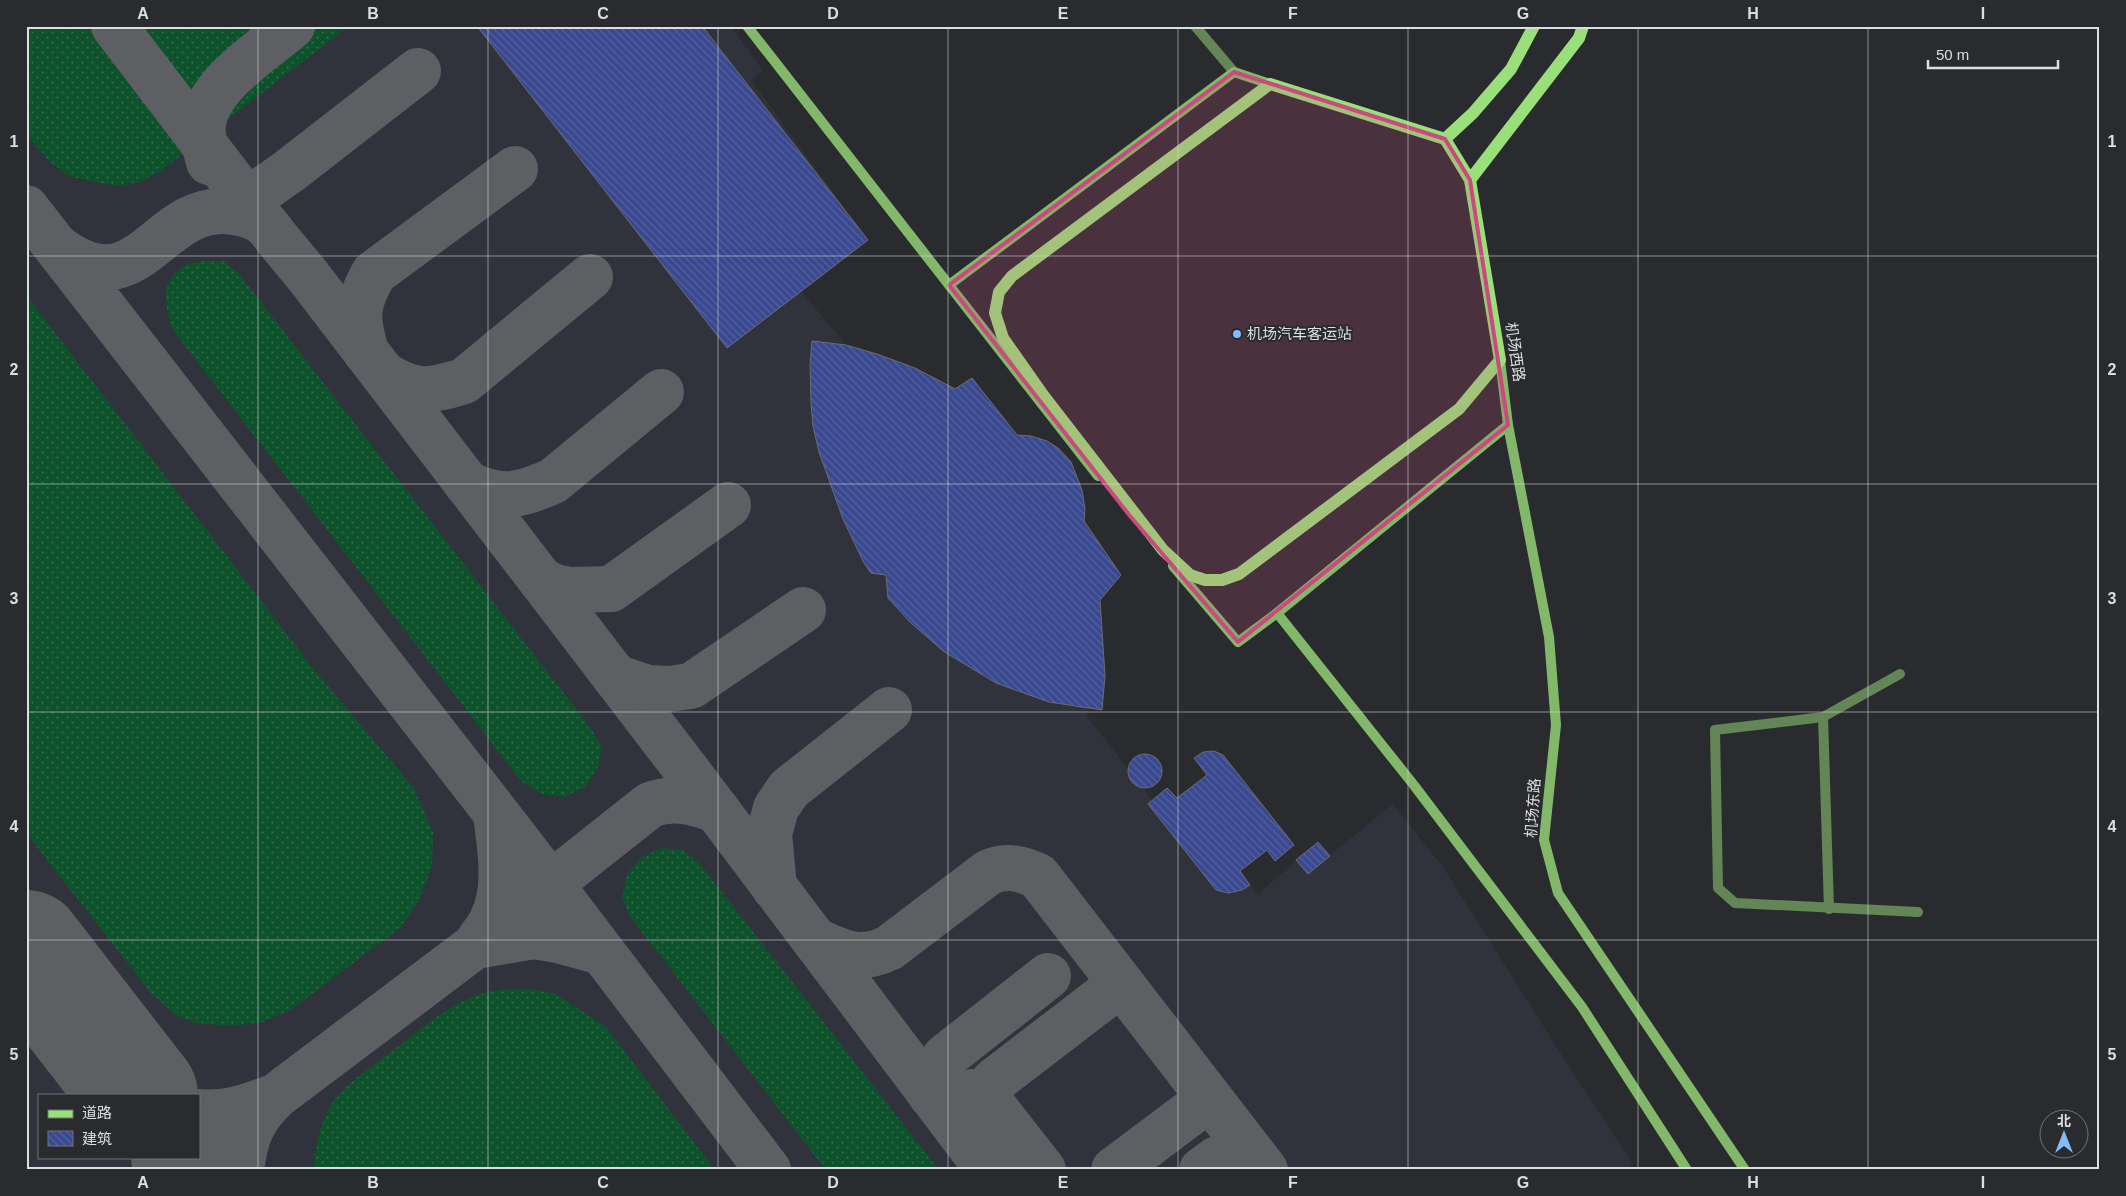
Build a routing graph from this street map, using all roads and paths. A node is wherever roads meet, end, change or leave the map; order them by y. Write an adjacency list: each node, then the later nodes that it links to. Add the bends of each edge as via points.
1 (748, 26): 9 (main road)
2 (1195, 26): 5 (street)
3 (1534, 26): 7 (main road, via 1511,69 1473,113)
4 (1583, 26): 8 (main road, via 1579,38)
5 (1234, 72): 6 (main road); 9 (main road)
6 (1270, 84): 7 (main road); 10 (main road, via 1012,276 999,292 995,312 1003,338 1043,396 1163,550 1190,575 1205,580 1222,580 1239,574 1459,409)
7 (1445, 139): 8 (main road)
8 (1470, 180): 10 (main road, 机场西路)
9 (949, 286): 12 (main road, via 1130,516 1238,642)
10 (1500, 360): 11 (main road, 机场西路)
11 (1508, 425): 12 (main road); 18 (main road, 机场东路, via 1549,637 1556,726 1544,840 1558,893)
12 (1277, 613): 17 (main road, via 1414,784 1582,1006)
13 (1900, 674): 14 (street)
14 (1823, 716): 15 (street); 15 (street, via 1716,730 1718,888 1736,903)
15 (1829, 909): 16 (street)
16 (1918, 912)
17 (1687, 1170)
18 (1745, 1170)

